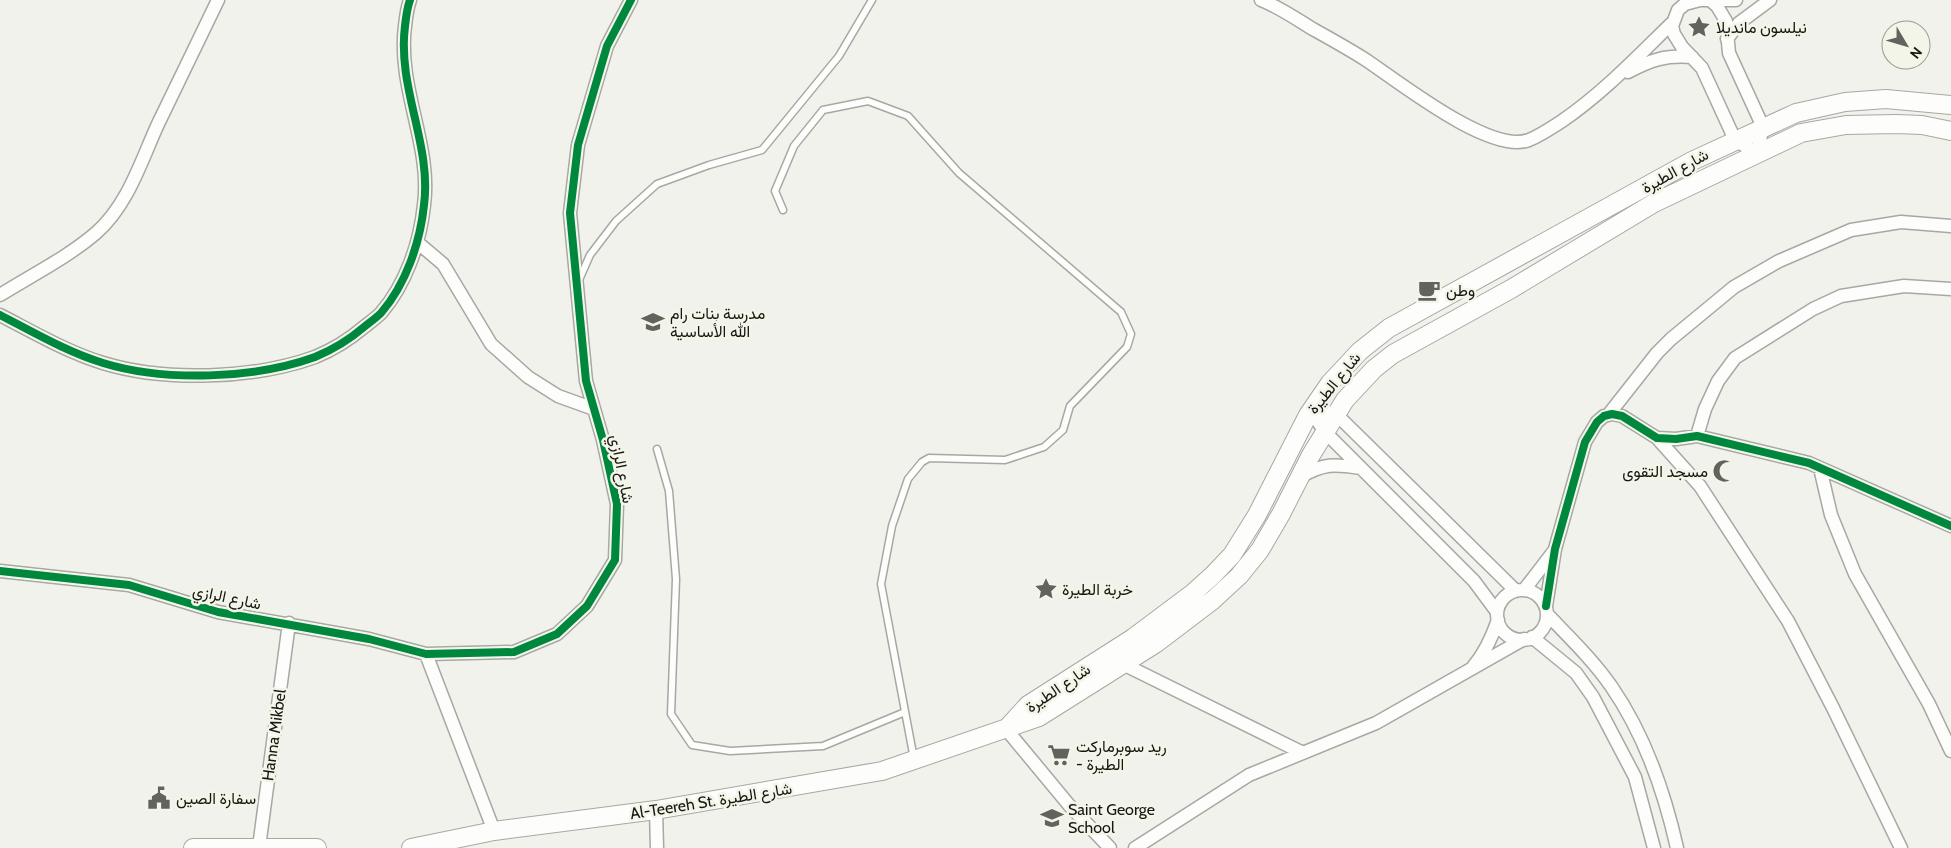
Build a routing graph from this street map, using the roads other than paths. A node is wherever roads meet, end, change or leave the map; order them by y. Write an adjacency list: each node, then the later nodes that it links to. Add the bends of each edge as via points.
1 (218, 0): 25 (street, via 132,185 113,213 97,232)
2 (410, 0): 22 (street, via 403,41 405,76 424,165 425,204)
3 (872, 0): 23 (lane, via 839,56 762,150 657,184 616,221 590,255)
4 (1261, 0): 14 (street, via 1366,60 1412,93 1469,127 1513,143 1528,141 1542,134)
5 (1671, 0): 11 (street)
6 (1701, 0): 7 (street); 11 (street, via 1685,4)
7 (1709, 0): 8 (street); 12 (street, via 1726,21)
8 (1736, 0)
9 (1770, 0): 12 (street, via 1739,24)
10 (630, 1): 23 (street, شارع الرازي, via 607,46 578,146 570,213)
11 (1674, 19): 13 (street, via 1677,41); 14 (street)
12 (1727, 38): 16 (street, via 1729,54)
13 (1692, 57): 14 (street, via 1663,57 1646,62); 18 (street, via 1702,68)
14 (1614, 80)
15 (1951, 104): 16 (main road, شارع الطيرة, via 1886,99 1845,102 1796,113)
16 (1763, 127): 18 (main road, شارع الطيرة); 19 (street)
17 (1951, 131): 19 (main road, شارع الطيرة, via 1922,125 1846,125 1801,133)
18 (1734, 140): 19 (street); 28 (main road, شارع الطيرة, via 1389,328 1360,351 1330,383)
19 (1757, 153): 29 (main road, شارع الطيرة, via 1654,204 1393,354 1358,385)
20 (782, 210): 49 (lane, via 775,191 794,146 823,110 868,101 908,116 959,173 1121,312 1131,334 1127,347 1070,406 1063,430 1044,447 1005,460 929,458 908,479 892,526 881,584)
21 (1951, 226): 30 (street, via 1901,222 1851,230 1779,261 1734,287 1671,339)
22 (417, 242): 26 (street, via 398,289 380,314 352,337 317,356 281,367 190,376 151,372 103,363); 27 (street, via 443,264 491,344 528,377 558,396)
23 (576, 286): 27 (street, شارع الرازي, via 586,381)
24 (1951, 289): 32 (street, via 1904,286 1841,296 1813,310 1736,358 1718,381)
25 (0, 295)
26 (0, 315)
27 (594, 409): 46 (street, شارع الرازي, via 617,504 615,560 587,606 557,634 514,652)
28 (1311, 411): 29 (street); 31 (street); 50 (main road, شارع الطيرة, via 1257,515 1232,554 1213,574 1133,638 1028,705)
29 (1336, 414): 31 (main road, شارع الطيرة); 41 (street)
30 (1609, 414): 33 (street, via 1622,416); 39 (street, via 1597,422 1585,442)
31 (1325, 432): 35 (street); 37 (main road, شارع الطيرة)
32 (1697, 436): 33 (street); 36 (street)
33 (1657, 438): 66 (street, via 1700,486 1788,621)
34 (657, 449): 49 (lane, via 669,490 676,579 671,714 692,745 730,751 823,746)
35 (1361, 468): 37 (street, via 1332,464 1312,470); 43 (street, via 1474,581)
36 (1820, 468): 38 (street); 51 (street, via 1831,515 1855,574 1929,704)
37 (1300, 478): 47 (main road, شارع الطيرة, via 1260,550 1239,576 1206,606)
38 (1951, 526)
39 (1555, 549): 41 (street); 42 (street)
40 (0, 571): 44 (street, شارع الرازي, via 130,585 218,612)
41 (1520, 590): 42 (street, via 1535,593); 43 (street, via 1504,598)
42 (1547, 610): 45 (street, via 1542,630); 65 (street, via 1610,685 1632,721 1659,781)
43 (1498, 616): 45 (street, via 1512,638); 48 (street, via 1485,650)
44 (289, 623): 46 (street, شارع الرازي); 56 (street, Hanna Mikbel)
45 (1528, 638): 48 (street); 64 (street, via 1576,673 1593,696 1635,777)
46 (426, 654): 55 (street)
47 (1124, 664): 50 (main road, شارع الطيرة, via 1039,717); 52 (street)
48 (1468, 672): 52 (street, via 1376,723)
49 (905, 712): 53 (lane)
50 (1006, 729): 53 (main road, Al-Teereh St. شارع الطيرة); 62 (street, via 1069,805)
51 (1951, 751)
52 (1303, 753): 63 (street, via 1250,775)
53 (914, 760): 54 (main road, Al-Teereh St. شارع الطيرة, via 839,780)
54 (656, 810): 55 (main road, Al-Teereh St. شارع الطيرة); 61 (street)
55 (494, 831): 60 (main road, Al-Teereh St. شارع الطيرة)
56 (259, 847): 58 (main road); 59 (main road)
57 (192, 848): 58 (main road)
58 (216, 848)
59 (317, 848)
60 (410, 848)
61 (658, 848)
62 (1110, 848)
63 (1136, 848)
64 (1654, 848)
65 (1677, 848)
66 (1900, 848)

